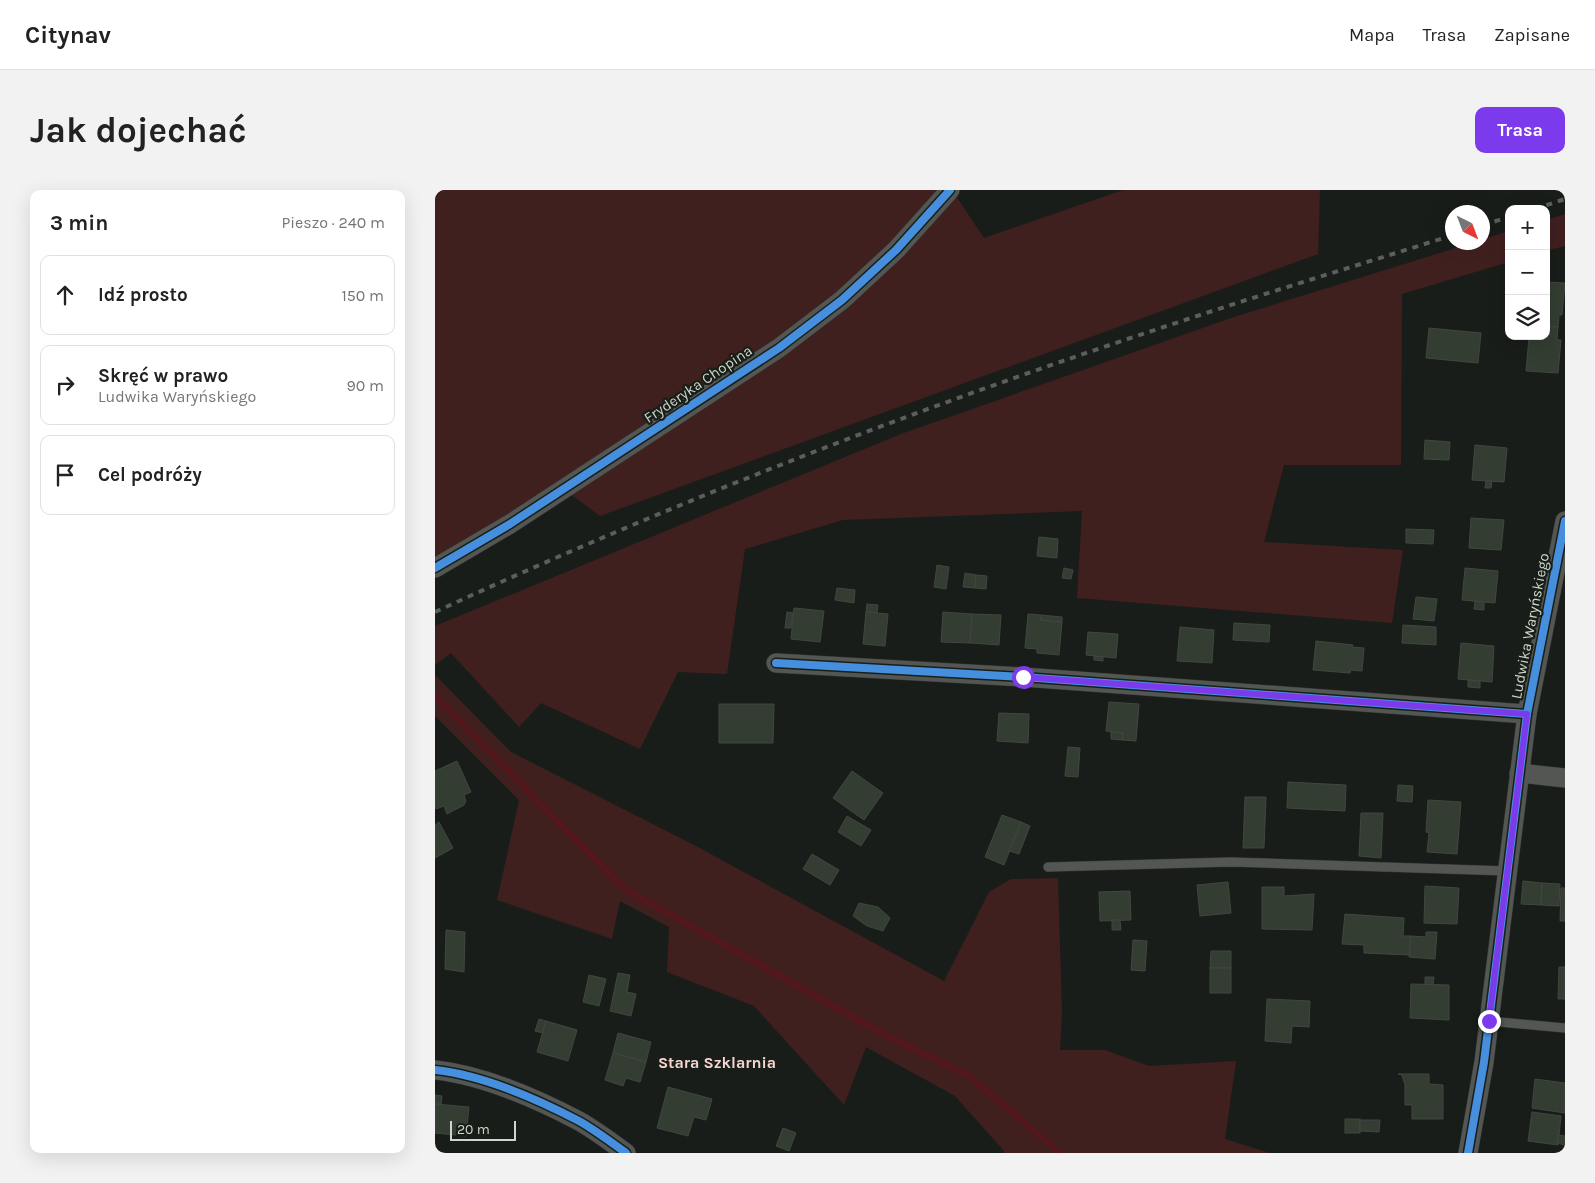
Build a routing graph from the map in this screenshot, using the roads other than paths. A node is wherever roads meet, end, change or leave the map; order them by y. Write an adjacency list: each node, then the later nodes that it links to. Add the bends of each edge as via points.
1 (950, 190): 3 (street, Fryderyka Chopina, via 896,250 842,300 779,348 517,519)
2 (1565, 521): 4 (street, Ludwika Waryńskiego)
3 (435, 568)
4 (1561, 572): 6 (street, Ludwika Waryńskiego)
5 (776, 663): 6 (street, via 1023,677)
6 (1527, 714): 7 (street, Ludwika Waryńskiego)
7 (1519, 773): 8 (street); 10 (street, Ludwika Waryńskiego)
8 (1565, 778)
9 (1048, 868): 10 (lane, via 1231,862)
10 (1507, 871): 11 (street, Ludwika Waryńskiego)
11 (1489, 1021): 12 (lane); 15 (street, Ludwika Waryńskiego)
12 (1565, 1028)
13 (435, 1070): 14 (street, via 515,1091 580,1121)
14 (626, 1153)
15 (1468, 1153)

